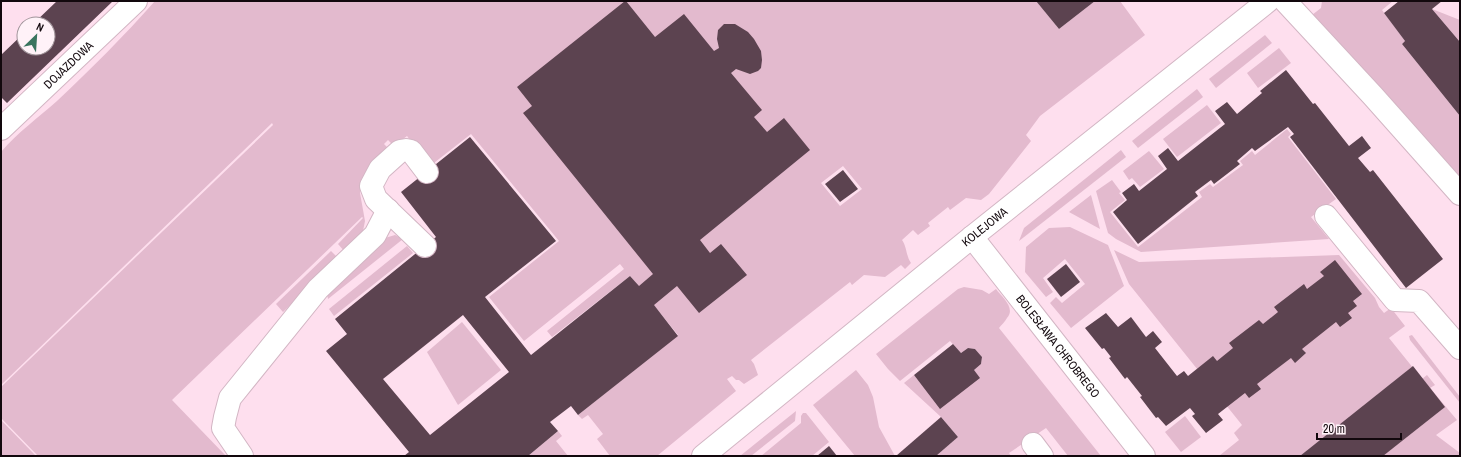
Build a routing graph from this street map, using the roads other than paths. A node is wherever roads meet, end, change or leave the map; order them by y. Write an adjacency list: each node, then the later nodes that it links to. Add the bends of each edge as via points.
1 (136, 1): 4 (street, DOJAZDOWA)
2 (1268, 1): 9 (street, KOLEJOWA)
3 (1285, 1): 6 (street)
4 (1, 129)
5 (427, 172): 7 (street, via 411,151 406,150 400,151 380,169 371,186 376,199)
6 (1460, 194)
7 (388, 210): 10 (street); 12 (street, via 375,235 318,290 230,398 223,428)
8 (1326, 216): 11 (street, via 1395,300 1420,301)
9 (972, 237): 13 (street, KOLEJOWA); 14 (street, BOLESŁAWA CHROBREGO)
10 (425, 246)
11 (1460, 348)
12 (242, 456)
13 (703, 456)
14 (1144, 456)

